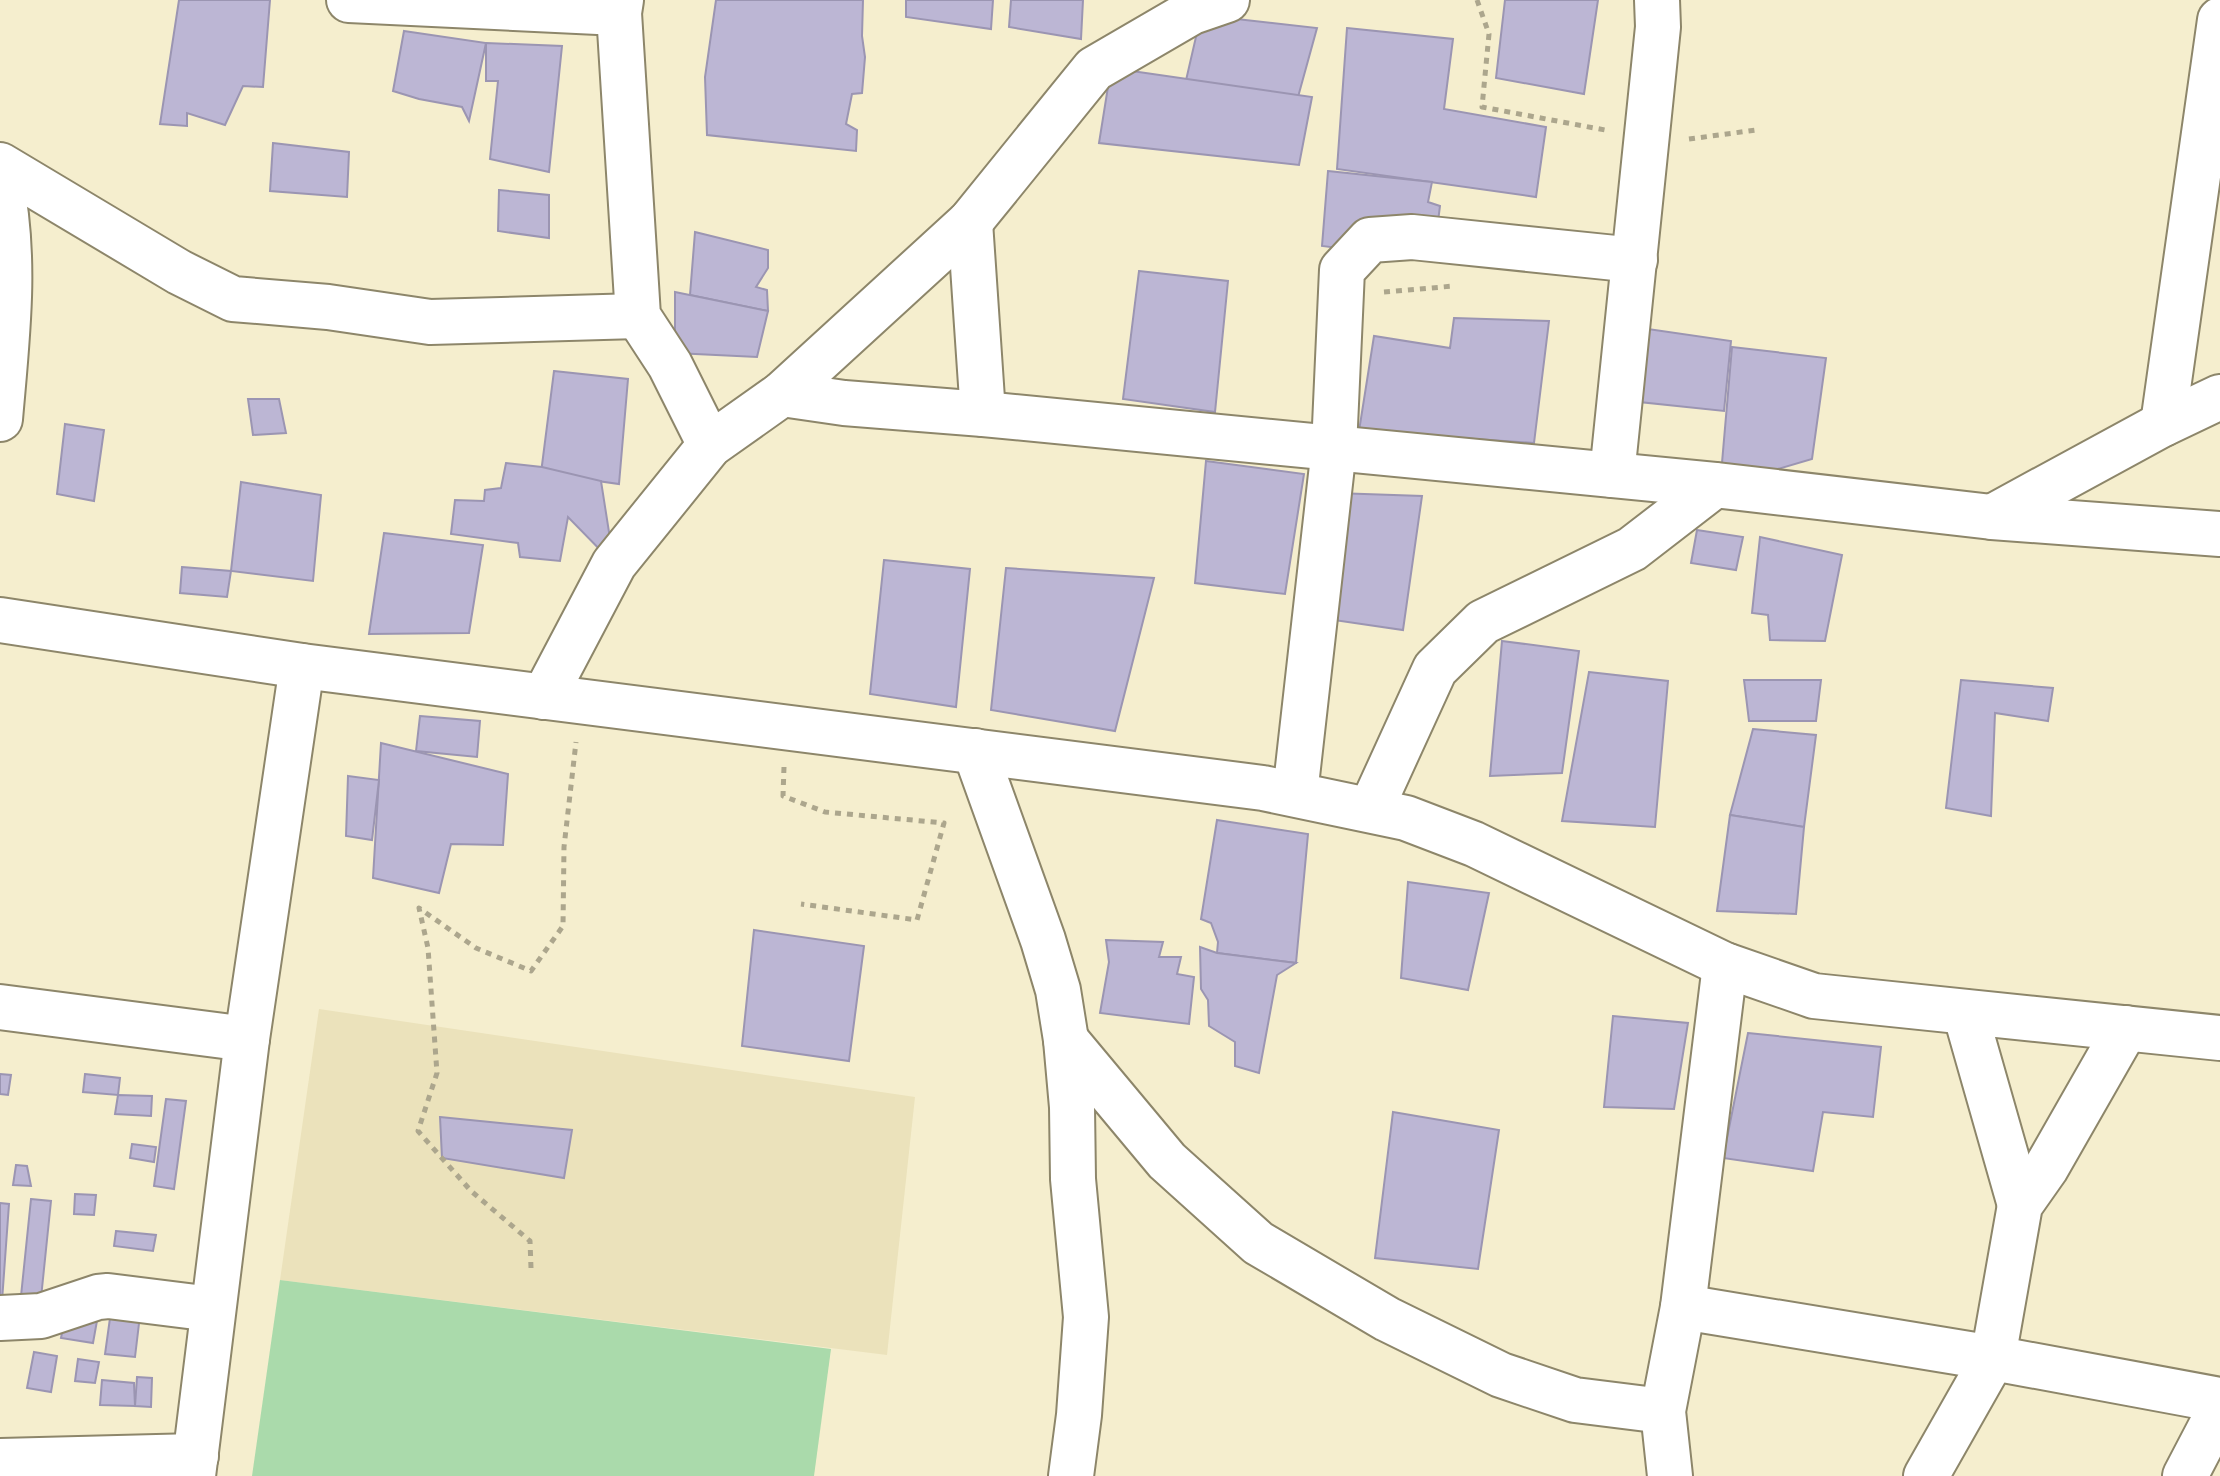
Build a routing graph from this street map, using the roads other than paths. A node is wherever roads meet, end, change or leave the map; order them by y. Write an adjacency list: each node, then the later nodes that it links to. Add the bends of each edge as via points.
1 (1227, 0): 9 (street, via 1192,12 1094,69)
2 (1657, 0): 10 (street)
3 (365, 1): 4 (street)
4 (620, 7): 11 (street)
5 (2220, 20): 6 (street)
6 (2214, 94): 16 (street)
7 (0, 165): 11 (street, via 233,299 430,322)
8 (0, 178): 15 (street, via 11,294)
9 (970, 222): 12 (street); 14 (street)
10 (1635, 260): 18 (street, via 1412,237 1370,240 1342,270); 19 (street)
11 (638, 316): 17 (street, via 670,365)
12 (782, 394): 14 (street); 17 (street)
13 (2220, 397): 16 (street)
14 (983, 414): 18 (street)
15 (0, 419)
16 (2163, 424): 21 (street)
17 (710, 445): 25 (street, via 614,564)
18 (1334, 448): 19 (street); 27 (street)
19 (1612, 475): 20 (street)
20 (1715, 485): 21 (street); 28 (street, via 1632,549 1483,622 1435,669)
21 (1992, 517): 22 (street)
22 (2220, 534)
23 (0, 620): 24 (street)
24 (302, 666): 25 (street); 34 (street)
25 (562, 699): 26 (street)
26 (975, 751): 27 (street); 35 (street, via 1043,940)
27 (1295, 794): 28 (street)
28 (1371, 809): 29 (street, via 1474,844)
29 (1725, 965): 31 (street, via 1814,996); 37 (street)
30 (0, 1007): 34 (street)
31 (1965, 1012): 32 (street); 36 (street)
32 (2126, 1028): 33 (street); 36 (street)
33 (2220, 1038)
34 (247, 1039): 38 (street)
35 (1066, 1040): 43 (street, via 1167,1161 1258,1243 1387,1319 1501,1375 1575,1400); 46 (street, via 1086,1317)
36 (2020, 1205): 40 (street)
37 (1683, 1307): 40 (street); 43 (street)
38 (212, 1309): 39 (street, via 108,1296 41,1316); 45 (street)
39 (0, 1318)
40 (1993, 1358): 41 (street); 48 (street)
41 (2220, 1400)
42 (2220, 1409): 49 (street)
43 (1663, 1411): 47 (street)
44 (0, 1461): 45 (street)
45 (194, 1466)
46 (1071, 1476)
47 (1670, 1476)
48 (1926, 1476)
49 (2185, 1476)

